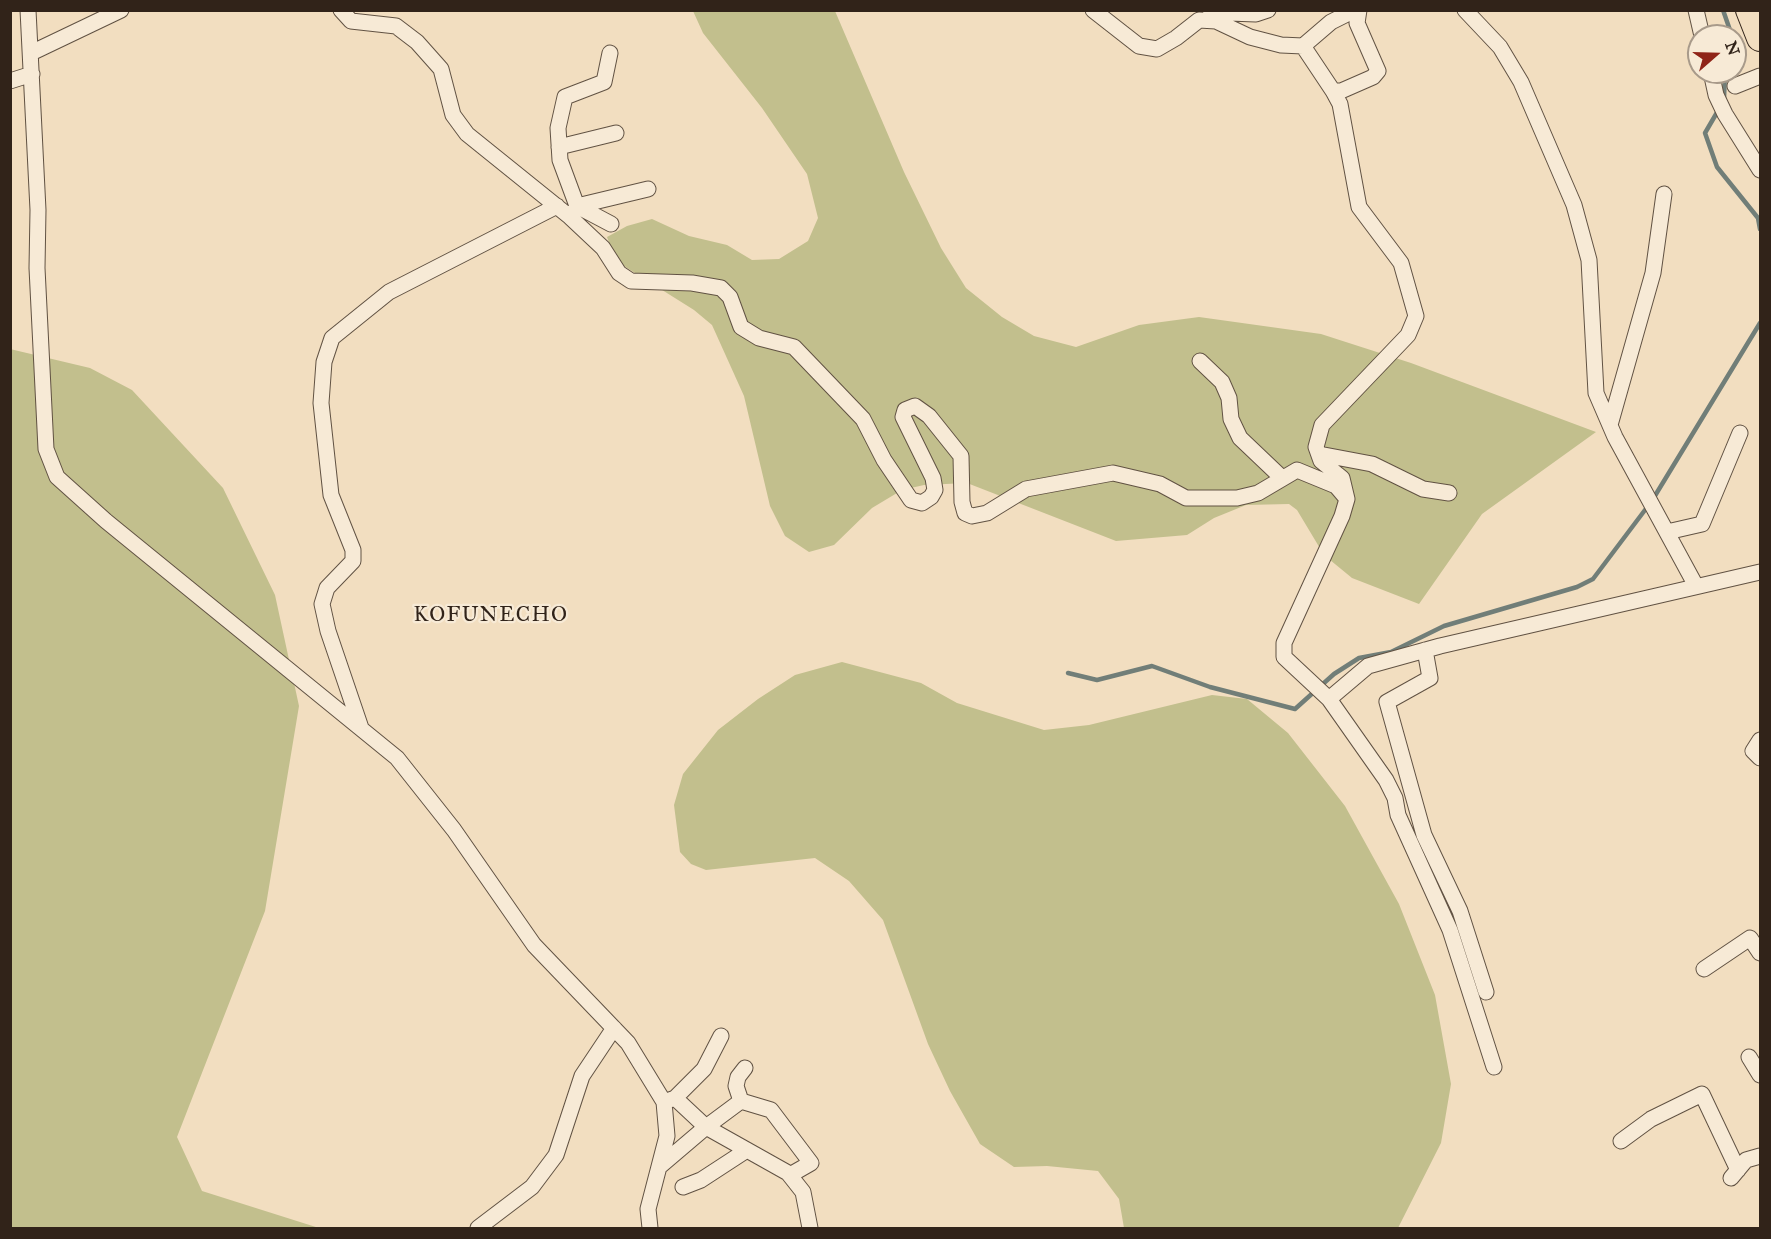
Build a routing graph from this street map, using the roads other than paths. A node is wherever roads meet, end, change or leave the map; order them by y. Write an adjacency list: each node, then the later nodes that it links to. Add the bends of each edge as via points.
1 (28, 10): 12 (street)
2 (121, 10): 12 (street)
3 (341, 10): 25 (street, via 351,21 396,26 417,42 441,69 453,115 467,134)
4 (1093, 10): 9 (street, via 1139,46 1157,49)
5 (1268, 10): 9 (street)
6 (1357, 10): 11 (street, via 1331,22); 19 (street, via 1357,23 1378,70 1373,77)
7 (1465, 10): 29 (street, via 1500,47 1521,82 1574,205 1589,260 1596,393)
8 (1749, 10): 10 (highway)
9 (1202, 20): 11 (street, via 1216,21 1271,42)
10 (1761, 38)
11 (1303, 46): 19 (street)
12 (31, 53): 14 (street)
13 (610, 53): 21 (street, via 604,82 565,97 558,128)
14 (32, 74): 16 (street); 40 (street, via 46,449 57,477)
15 (1761, 76): 18 (street)
16 (10, 81)
17 (1714, 84): 22 (street, via 1725,114)
18 (1735, 86)
19 (1333, 92): 31 (street, via 1340,104 1359,207 1401,263 1416,316 1408,335 1322,425 1316,447)
20 (616, 134): 21 (street)
21 (559, 147): 26 (street)
22 (1761, 170)
23 (648, 189): 26 (street)
24 (1664, 194): 29 (street, via 1653,273)
25 (558, 206): 26 (street); 40 (street, via 389,292 332,338 324,362 321,402 332,495 353,550 353,561 327,588 322,604)
26 (573, 212): 27 (street); 32 (street, via 619,273 630,281 693,282 721,288 730,297 741,327 759,338 794,347 862,419 911,500 922,503 935,490 903,417 905,410 915,406 929,416 961,456 962,502 965,513 972,516 987,513 1026,489 1113,473 1161,484 1186,498 1237,498 1258,493)
27 (610, 224)
28 (1200, 362): 32 (street, via 1222,382 1240,438)
29 (1610, 425): 35 (street)
30 (1740, 433): 35 (street, via 1739,451 1702,524)
31 (1319, 454): 33 (street, via 1372,464 1424,489); 34 (street, via 1342,478)
32 (1281, 477): 34 (street, via 1297,470 1336,486)
33 (1449, 493)
34 (1347, 499): 39 (street, via 1284,644 1284,657)
35 (1667, 532): 37 (street)
36 (1761, 572): 37 (street)
37 (1696, 586): 38 (street)
38 (1425, 650): 39 (street, via 1368,666); 45 (street, via 1430,678 1387,702 1424,835 1460,911)
39 (1326, 696): 49 (street, via 1395,798 1398,815 1450,930)
40 (361, 729): 46 (street, via 397,758 454,830 534,945)
41 (1761, 740): 42 (street, via 1753,751)
42 (1761, 758)
43 (1761, 953): 44 (street, via 1750,938)
44 (1704, 969)
45 (1486, 992)
46 (614, 1028): 52 (street); 61 (street, via 582,1076 556,1155 532,1188)
47 (721, 1036): 52 (street, via 704,1069)
48 (1749, 1058): 51 (street)
49 (1494, 1067)
50 (745, 1068): 53 (street, via 736,1086)
51 (1761, 1075)
52 (670, 1100): 54 (street); 58 (street, via 667,1136)
53 (741, 1101): 54 (street); 59 (street, via 771,1110 811,1163)
54 (706, 1127): 56 (street); 58 (street)
55 (1621, 1141): 57 (street, via 1651,1119 1702,1094 1734,1174 1746,1160)
56 (747, 1150): 59 (street); 60 (street)
57 (1761, 1156)
58 (658, 1167): 62 (street, via 648,1209)
59 (790, 1175): 63 (street, via 803,1192)
60 (683, 1187)
61 (478, 1228)
62 (650, 1228)
63 (810, 1228)

